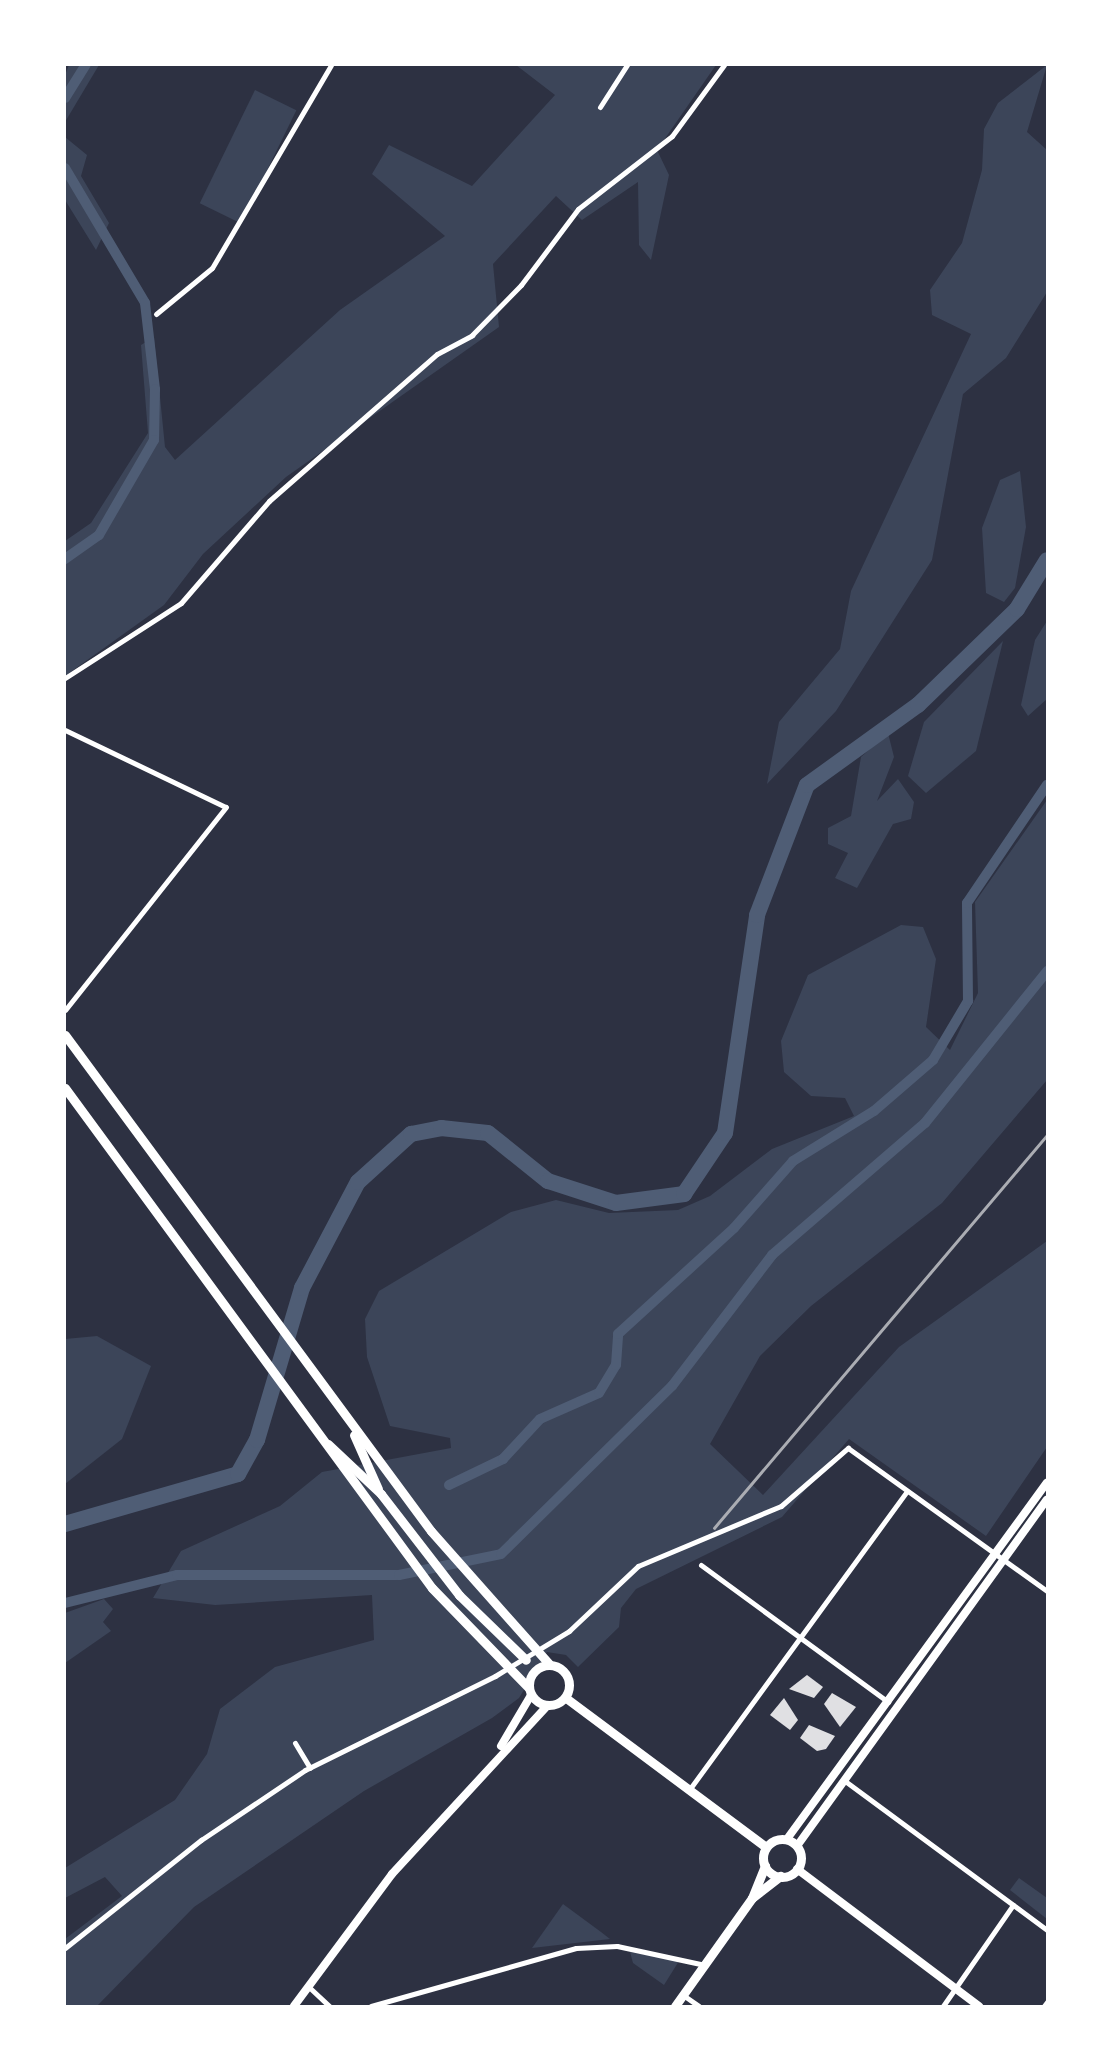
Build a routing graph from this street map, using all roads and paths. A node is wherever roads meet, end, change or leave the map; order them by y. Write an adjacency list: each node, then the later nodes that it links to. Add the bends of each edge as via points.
1 (331, 65): 5 (street, via 212,268)
2 (627, 65): 4 (street)
3 (724, 65): 6 (street, via 672,136 579,209 521,285 472,335 437,354 269,500 181,603)
4 (600, 107)
5 (156, 314)
6 (65, 678)
7 (65, 730): 8 (street, via 226,807)
8 (65, 1010)
9 (65, 1035): 11 (main road)
10 (65, 1088): 12 (main road)
11 (346, 1419): 15 (main road); 23 (main road, via 460,1567)
12 (312, 1428): 15 (main road); 24 (main road, via 432,1588)
13 (1047, 1483): 17 (main road)
14 (906, 1492): 17 (street); 21 (street); 30 (street, via 848,1448 781,1506 639,1566 569,1631 495,1676)
15 (380, 1494): 22 (main road, via 459,1595)
16 (1047, 1500): 18 (main road)
17 (995, 1553): 18 (street); 26 (main road)
18 (1004, 1559): 20 (street); 31 (main road)
19 (701, 1565): 21 (street)
20 (1047, 1591)
21 (799, 1637): 26 (street); 32 (street)
22 (526, 1660)
23 (550, 1665): 24 (main road, via 534,1671); 25 (main road, via 569,1679)
24 (530, 1691): 27 (main road); 29 (main road)
25 (566, 1698): 27 (main road); 32 (main road)
26 (889, 1703): 33 (main road)
27 (547, 1706): 29 (main road)
28 (295, 1743): 30 (street)
29 (490, 1762): 45 (main road, via 392,1874)
30 (310, 1768): 42 (street, via 201,1840)
31 (845, 1781): 34 (main road); 40 (street)
32 (688, 1790): 35 (main road)
33 (787, 1839): 34 (main road); 35 (main road)
34 (797, 1846): 37 (main road)
35 (766, 1847): 36 (main road)
36 (765, 1865): 38 (main road); 39 (main road)
37 (797, 1869): 38 (main road); 44 (main road)
38 (780, 1876): 39 (main road)
39 (752, 1898): 43 (main road)
40 (1013, 1905): 41 (street); 44 (street)
41 (1047, 1930)
42 (65, 1948)
43 (705, 1965): 46 (main road); 50 (street, via 598,1945)
44 (955, 1988): 53 (street); 54 (main road)
45 (311, 1989): 48 (main road); 49 (street)
46 (683, 1994): 51 (main road); 52 (street)
47 (1047, 2002): 55 (street)
48 (294, 2006)
49 (329, 2006)
50 (371, 2006)
51 (674, 2006)
52 (699, 2006)
53 (943, 2006)
54 (979, 2006)
55 (1044, 2006)

